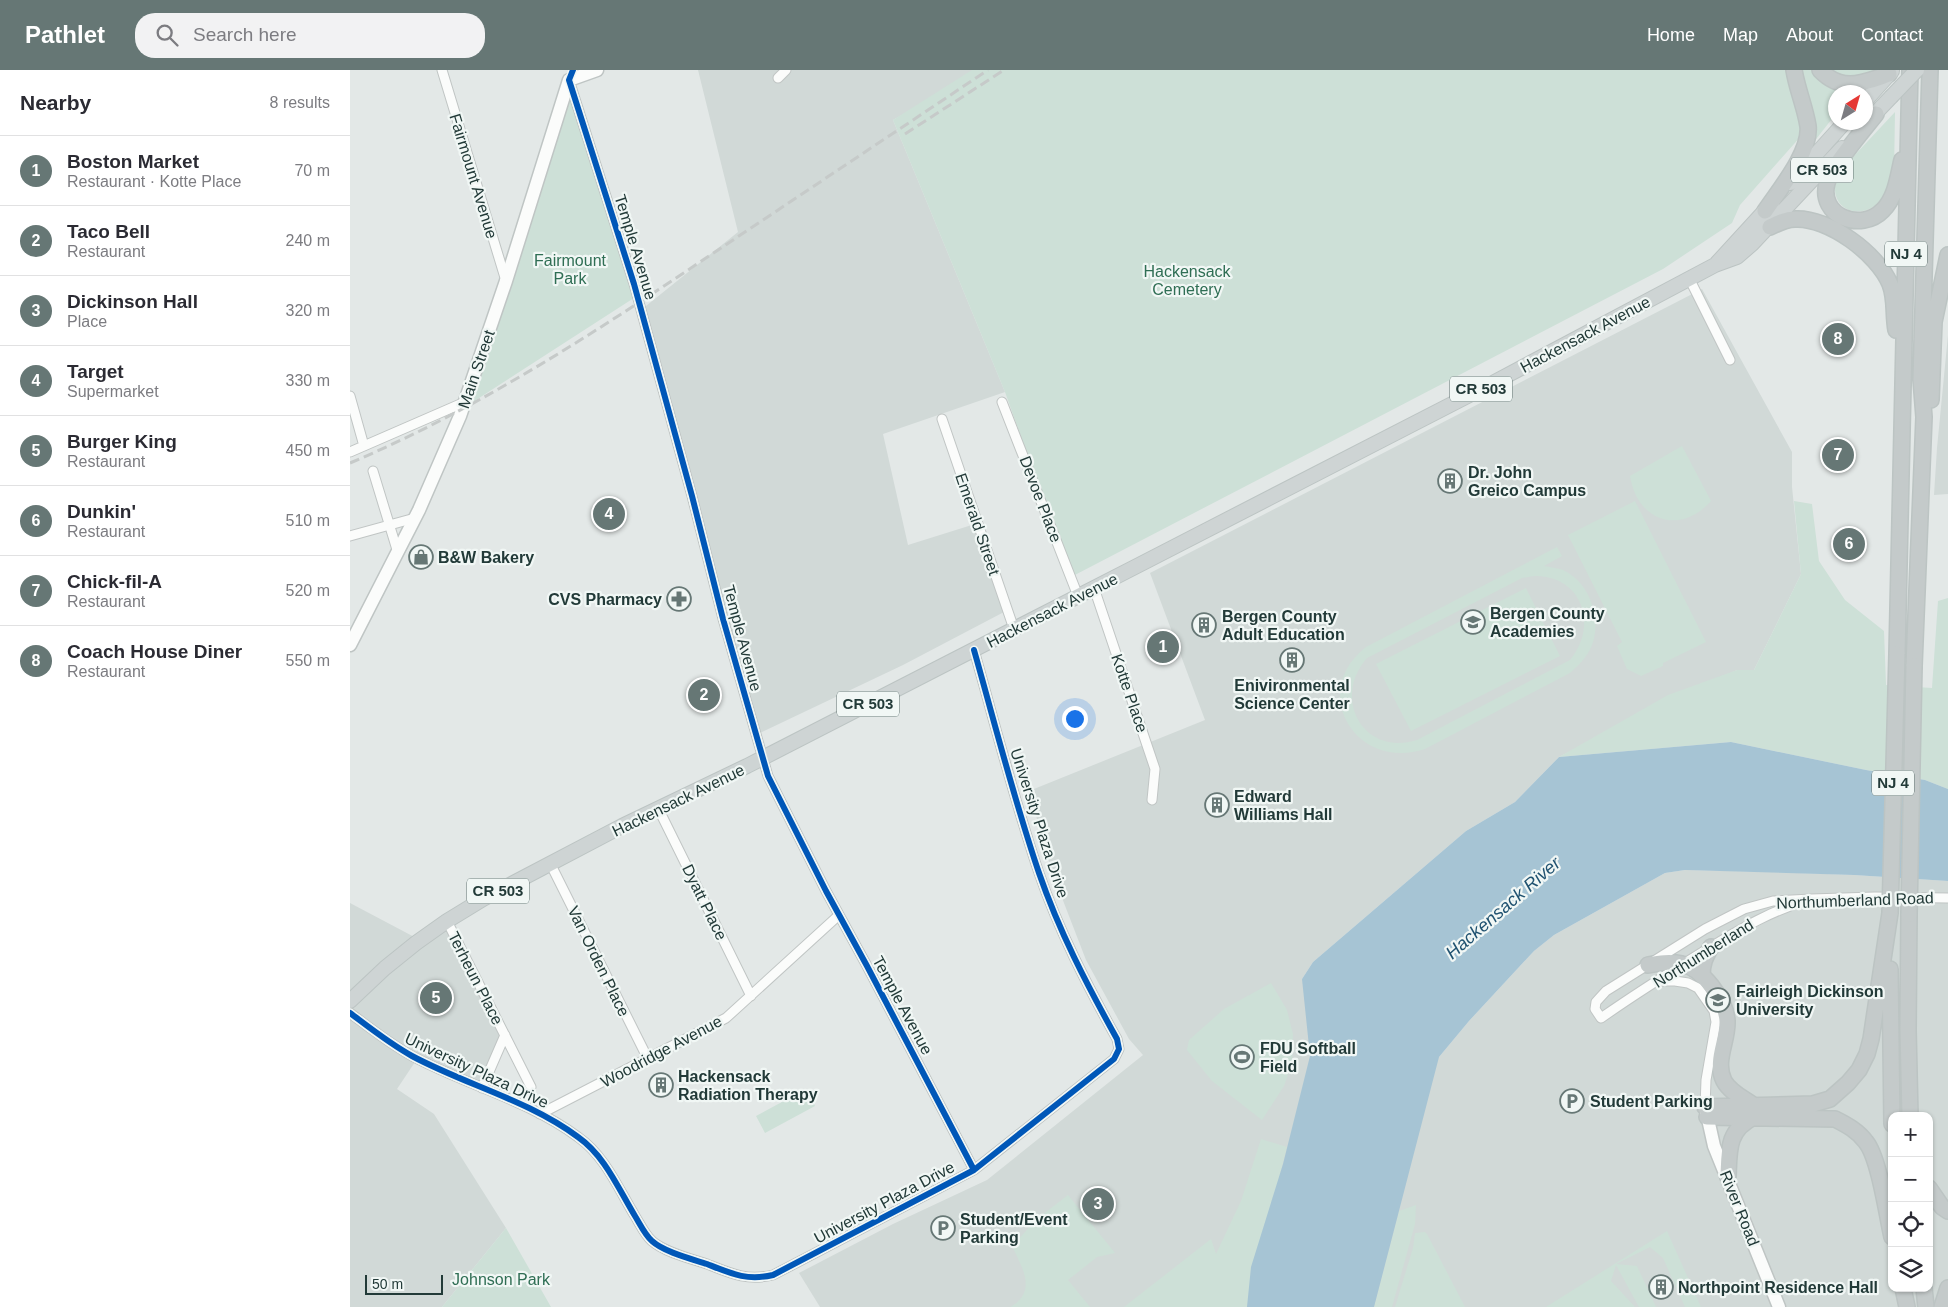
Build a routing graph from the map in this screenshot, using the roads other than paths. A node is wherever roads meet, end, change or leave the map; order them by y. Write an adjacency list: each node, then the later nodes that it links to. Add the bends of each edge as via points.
1 (442, 70): 21 (street, Fairmount Avenue)
2 (597, 70): 11 (main road)
3 (786, 70): 10 (street)
4 (1794, 70): 16 (highway, via 1808,125 1807,139 1800,157)
5 (1820, 70): 9 (highway, via 1830,79 1849,85)
6 (1910, 70): 15 (highway, NJ 4)
7 (1917, 70): 13 (main road, Hackensack Avenue / CR 503, bridge)
8 (1930, 70): 27 (highway, NJ 4, via 1921,379)
9 (1891, 72): 12 (main road)
10 (778, 78)
11 (570, 80): 21 (main road, Main Street); 41 (street, Temple Avenue, via 634,284 722,619)
12 (1873, 92)
13 (1876, 114): 15 (highway, via 1827,180 1826,194 1830,205 1845,219 1862,221 1883,211 1894,190); 17 (main road, Hackensack Avenue / CR 503)
14 (1838, 130): 16 (main road, Hackensack Avenue / CR 503)
15 (1909, 132): 23 (highway, NJ 4)
16 (1765, 211): 19 (main road, Hackensack Avenue / CR 503)
17 (1770, 227): 19 (main road, Hackensack Avenue / CR 503, via 1737,257); 23 (highway, via 1794,219 1813,222 1846,236 1874,258 1886,274 1892,291)
18 (1948, 255): 27 (highway, via 1934,322 1931,406)
19 (1715, 265): 20 (main road, Hackensack Avenue / CR 503)
20 (1690, 280): 22 (street); 36 (main road, Hackensack Avenue / CR 503)
21 (506, 281): 25 (main road, Main Street)
22 (1730, 360)
23 (1903, 378): 47 (highway, NJ 4, bridge)
24 (350, 396): 29 (street)
25 (465, 402): 29 (street); 32 (main road, Main Street)
26 (1002, 402): 37 (street, Devoe Place)
27 (1924, 417): 66 (highway, NJ 4, bridge, via 1914,666 1909,914)
28 (942, 419): 38 (street, Emerald Street)
29 (364, 446): 30 (street)
30 (350, 452)
31 (373, 471): 33 (street)
32 (416, 518): 33 (street); 35 (main road, Main Street)
33 (389, 525): 34 (street); 35 (street)
34 (350, 536)
35 (398, 553): 39 (main road, Main Street)
36 (1094, 588): 37 (main road, Hackensack Avenue / CR 503); 42 (street, Kotte Place, via 1155,769)
37 (1078, 596): 38 (main road, Hackensack Avenue / CR 503)
38 (1014, 629): 40 (main road, Hackensack Avenue / CR 503)
39 (350, 645)
40 (974, 650): 41 (main road, Hackensack Avenue / CR 503); 68 (street, University Plaza Drive, via 1039,874 1072,953 1117,1039 1119,1049 1114,1060)
41 (763, 758): 43 (main road, Hackensack Avenue / CR 503); 48 (street, Temple Avenue, via 768,776)
42 (1152, 800)
43 (658, 808): 44 (main road, Hackensack Avenue / CR 503); 55 (street, Dyatt Place)
44 (550, 863): 49 (main road, Hackensack Avenue / CR 503); 60 (street, Van Orden Place)
45 (1948, 898): 46 (street, Northumberland Road)
46 (1811, 899): 50 (street, Northumberland, via 1756,920); 52 (street, Northumberland Road, via 1773,901 1744,908)
47 (1890, 913): 63 (highway, via 1872,1039 1859,1070 1830,1099); 65 (highway, NJ 4)
48 (839, 916): 55 (street, Woodridge Avenue); 68 (street, Temple Avenue)
49 (447, 921): 56 (main road, Hackensack Avenue / CR 503, via 385,968); 59 (street, Terheun Place)
50 (1711, 947): 51 (street, Northumberland); 53 (highway, via 1704,961)
51 (1684, 964): 52 (highway); 53 (highway); 54 (street, Northumberland)
52 (1648, 965): 58 (street, Northumberland Road, via 1606,991 1596,1002 1595,1009)
53 (1702, 976): 63 (highway, via 1712,986 1727,1019 1720,1069 1724,1081)
54 (1657, 981): 58 (street, Northumberland); 64 (street, via 1675,980 1698,988 1714,1011 1716,1022 1706,1080)
55 (751, 996): 60 (street, Woodridge Avenue, via 726,1018)
56 (350, 1001)
57 (350, 1013): 62 (street, University Plaza Drive, via 412,1056)
58 (1601, 1018)
59 (505, 1035): 61 (street, Terheun Place); 62 (street, Terheun Place)
60 (648, 1059): 67 (street, Woodridge Avenue)
61 (531, 1087)
62 (482, 1088): 67 (street, University Plaza Drive)
63 (1754, 1111): 64 (highway); 69 (highway, via 1736,1130 1729,1148); 72 (highway, via 1835,1118 1851,1127 1867,1143)
64 (1706, 1112): 69 (main road, River Road, via 1714,1146)
65 (1892, 1112)
66 (1910, 1112)
67 (540, 1114): 68 (street, University Plaza Drive, via 578,1136 602,1160 652,1241 742,1277 773,1276)
68 (974, 1170)
69 (1728, 1177): 76 (main road, River Road)
70 (1933, 1194): 71 (highway)
71 (1948, 1212)
72 (1888, 1220)
73 (1948, 1288): 79 (highway)
74 (1905, 1292): 77 (highway)
75 (1924, 1292): 78 (highway)
76 (1779, 1307)
77 (1907, 1307)
78 (1926, 1307)
79 (1942, 1307)

